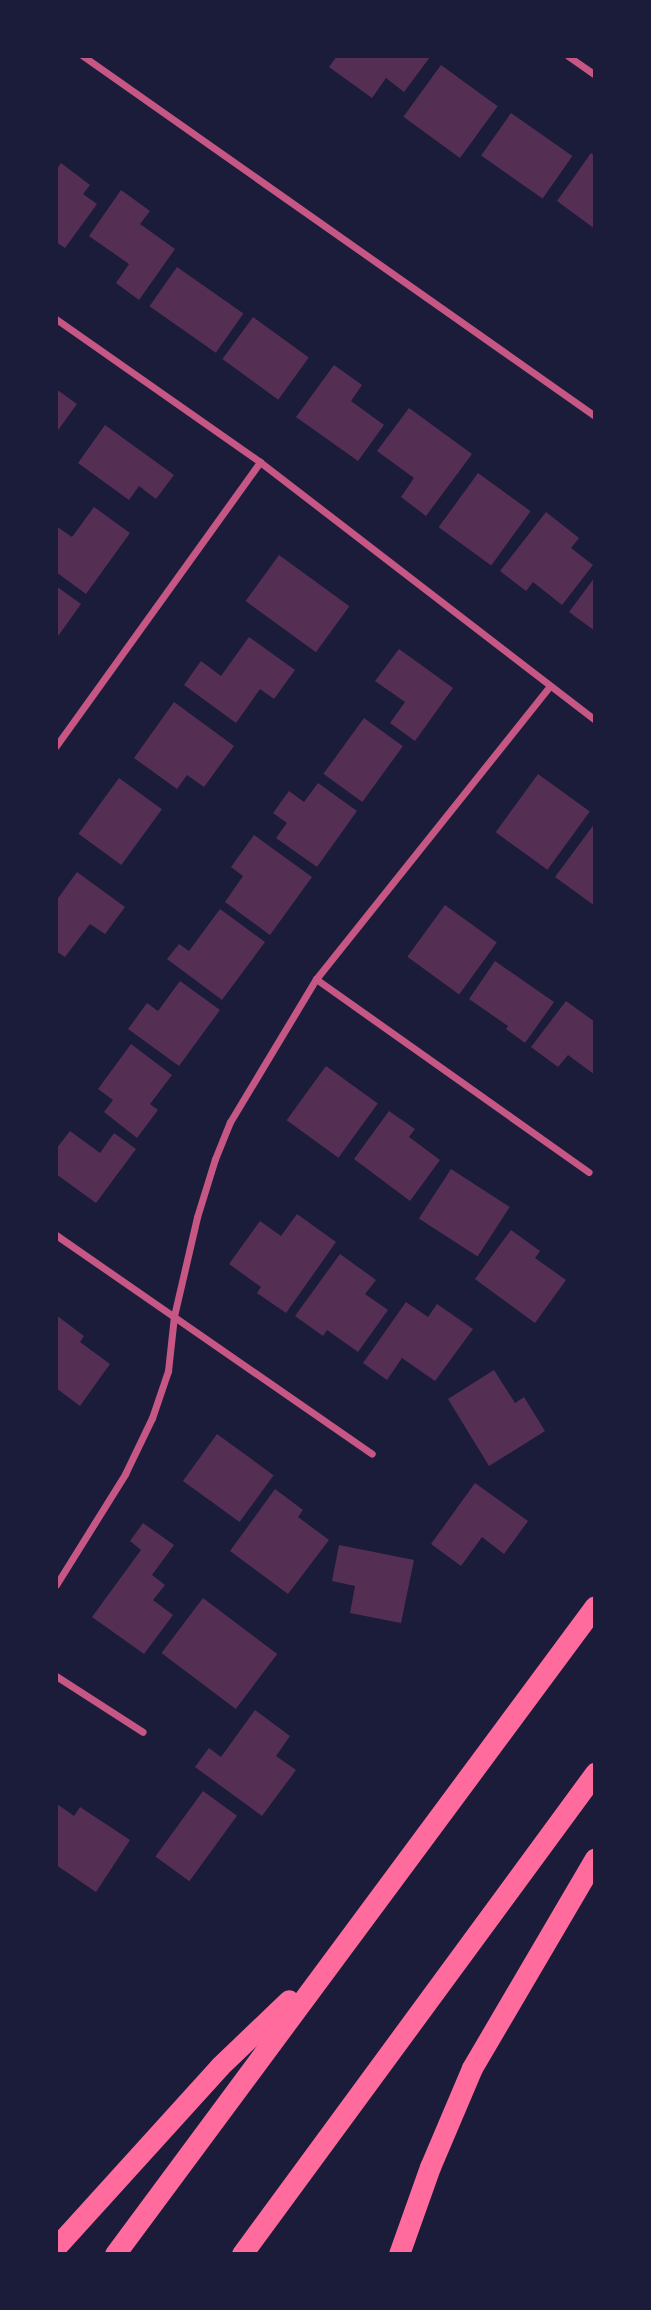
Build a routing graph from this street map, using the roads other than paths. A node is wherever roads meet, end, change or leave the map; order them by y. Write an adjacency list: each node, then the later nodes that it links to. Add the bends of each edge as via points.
1 (83, 56): 5 (street)
2 (568, 56): 3 (street)
3 (595, 75)
4 (56, 319): 6 (street)
5 (595, 416)
6 (260, 462): 7 (street); 9 (street)
7 (550, 686): 8 (street); 10 (street)
8 (595, 720)
9 (56, 746)
10 (316, 979): 11 (street); 13 (street, via 230,1122 197,1217)
11 (589, 1172)
12 (56, 1235): 13 (street)
13 (174, 1316): 14 (street); 15 (street, via 168,1371 152,1418 125,1474)
14 (372, 1454)
15 (56, 1584)
16 (595, 1606): 21 (highway)
17 (56, 1676): 18 (street)
18 (143, 1732)
19 (595, 1773): 24 (highway)
20 (595, 1858): 25 (highway, via 472,2068)
21 (329, 1963): 22 (highway, via 220,2066); 23 (highway)
22 (56, 2247)
23 (115, 2254)
24 (242, 2254)
25 (399, 2254)

